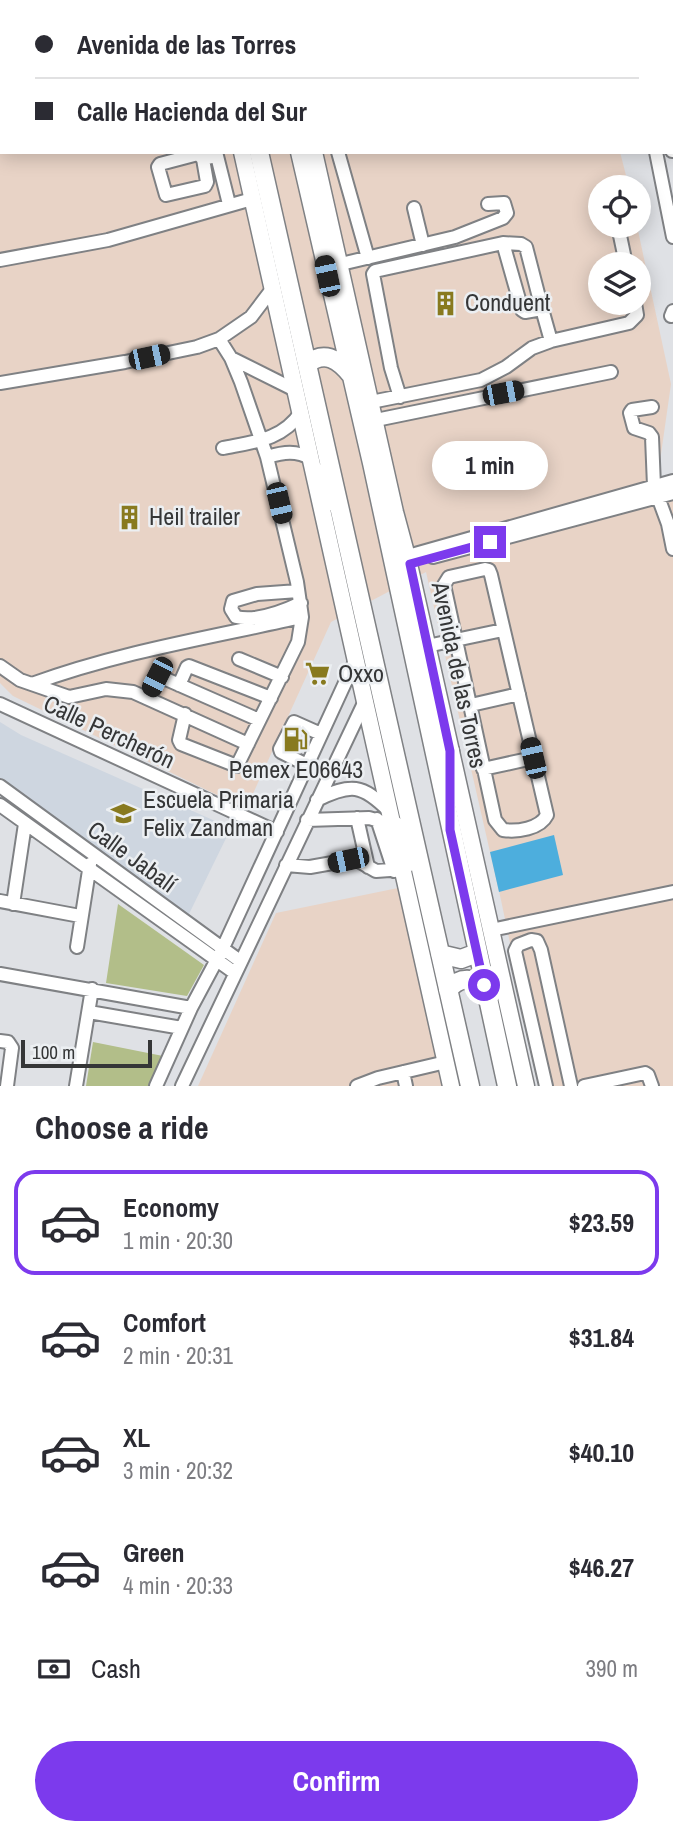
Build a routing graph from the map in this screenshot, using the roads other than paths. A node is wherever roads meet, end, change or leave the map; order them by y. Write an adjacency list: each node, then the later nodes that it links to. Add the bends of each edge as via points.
1 (217, 154): 8 (street); 10 (street)
2 (255, 154): 9 (main road)
3 (255, 154): 26 (highway)
4 (301, 154): 13 (highway, Avenida de las Torres)
5 (314, 154): 13 (main road, Avenida de las Torres)
6 (339, 154): 17 (street)
7 (665, 154): 14 (street)
8 (203, 159)
9 (252, 199): 10 (street); 20 (main road)
10 (229, 204): 18 (street, via 108,240)
11 (488, 204): 16 (street, via 504,203 506,215)
12 (414, 208): 16 (street)
13 (324, 226): 19 (main road, Avenida de las Torres); 28 (highway, Avenida de las Torres)
14 (673, 237)
15 (503, 243): 21 (street, via 526,247); 21 (street, via 522,310); 31 (street, via 375,271)
16 (423, 245): 17 (street)
17 (368, 258): 19 (street)
18 (0, 260)
19 (341, 264): 32 (main road, Avenida de las Torres)
20 (273, 288): 23 (street, via 251,317); 30 (main road)
21 (542, 309): 24 (street)
22 (637, 315): 24 (street, via 629,323)
23 (219, 339): 25 (street); 29 (street, via 125,362)
24 (551, 341): 31 (street, via 531,348 481,380)
25 (231, 358): 30 (street); 36 (street)
26 (307, 365): 28 (highway, via 319,358 332,358); 39 (highway)
27 (611, 372): 35 (street)
28 (351, 375): 40 (highway, Avenida de las Torres)
29 (0, 383)
30 (296, 391): 34 (main road)
31 (400, 397): 32 (street)
32 (371, 402): 35 (main road, Avenida de las Torres)
33 (652, 407): 42 (street, via 630,413 634,428 652,437)
34 (301, 412): 36 (street, via 283,432); 39 (main road)
35 (376, 420): 45 (main road, Avenida de las Torres)
36 (261, 441): 37 (street); 38 (street)
37 (223, 448)
38 (267, 457): 39 (street, via 288,452); 48 (street)
39 (319, 457): 44 (highway); 87 (highway)
40 (372, 463): 45 (highway); 80 (highway, Avenida de las Torres)
41 (673, 481): 42 (street)
42 (655, 492): 43 (street); 46 (street); 47 (street)
43 (673, 493)
44 (323, 505): 53 (main road)
45 (395, 512): 47 (main road, Avenida de las Torres)
46 (673, 549)
47 (409, 560): 51 (main road, Avenida de las Torres)
48 (302, 617): 55 (street, via 298,642); 56 (street, via 86,666)
49 (503, 630): 50 (street); 50 (street, via 491,572 485,569 445,581); 58 (street)
50 (457, 640): 51 (street); 63 (street)
51 (427, 646): 68 (main road, Avenida de las Torres)
52 (239, 659): 55 (street)
53 (356, 659): 61 (main road); 66 (street)
54 (0, 666): 56 (street)
55 (282, 677): 60 (street)
56 (32, 684): 59 (street, via 69,697 118,689)
57 (179, 685): 59 (street, via 157,677); 60 (street, via 189,666); 65 (street)
58 (519, 694): 63 (street); 70 (street)
59 (147, 697): 64 (street)
60 (271, 698): 65 (street)
61 (365, 701): 69 (street); 77 (main road)
62 (0, 704): 81 (street, Calle Percherón)
63 (471, 705): 72 (street)
64 (185, 715): 67 (street); 67 (street, via 181,744 234,767)
65 (259, 720): 67 (street)
66 (319, 738): 69 (street); 71 (street); 71 (street, via 294,722 280,750)
67 (248, 744)
68 (450, 751): 80 (highway); 91 (main road, Avenida de las Torres)
69 (341, 752): 74 (street)
70 (533, 758): 72 (street); 72 (street, via 547,815 539,824 515,831 496,824)
71 (307, 765): 81 (street)
72 (483, 769)
73 (0, 786): 82 (street, Calle Jabalí)
74 (317, 800): 77 (street, via 357,788 375,797); 78 (street)
75 (0, 805): 79 (street, Calle Jabalí)
76 (357, 818): 77 (street); 78 (street); 84 (street)
77 (387, 819): 86 (main road); 87 (highway)
78 (307, 820): 83 (street)
79 (26, 824): 85 (street, Calle Jabalí); 89 (street)
80 (450, 830): 93 (highway, Avenida de las Torres)
81 (277, 832): 95 (street)
82 (92, 854): 85 (street); 95 (street, Calle Jabalí)
83 (286, 865): 84 (street, via 310,867 355,859); 96 (street)
84 (368, 867): 86 (street)
85 (88, 870): 90 (street); 95 (street, Calle Jabalí)
86 (399, 870): 108 (main road)
87 (426, 887): 94 (highway)
88 (673, 892): 91 (street)
89 (7, 903): 90 (street)
90 (80, 916): 92 (street)
91 (491, 930): 120 (main road, Avenida de las Torres)
92 (77, 947)
93 (477, 953): 94 (highway, via 461,959); 98 (highway, Avenida de las Torres)
94 (440, 954): 100 (highway)
95 (219, 955): 96 (street, Calle Jabalí); 102 (street)
96 (237, 967): 113 (street)
97 (0, 974): 99 (street)
98 (484, 985): 100 (highway, via 468,979); 106 (highway, Avenida de las Torres)
99 (92, 989): 102 (street); 103 (street)
100 (448, 990): 117 (highway)
101 (552, 1007): 104 (street); 104 (street, via 539,944 531,940 514,951); 122 (street)
102 (191, 1009): 105 (street)
103 (89, 1012): 105 (street); 111 (street)
104 (530, 1012): 121 (street)
105 (182, 1028): 112 (street)
106 (497, 1037): 118 (highway, Avenida de las Torres); 119 (highway)
107 (0, 1041): 110 (street, via 12,1048)
108 (446, 1062): 109 (street); 116 (main road)
109 (403, 1072): 114 (street); 115 (street)
110 (7, 1086)
111 (76, 1086)
112 (156, 1086)
113 (182, 1086)
114 (357, 1086)
115 (406, 1086)
116 (451, 1086)
117 (470, 1086)
118 (507, 1086)
119 (520, 1086)
120 (526, 1086)
121 (546, 1086)
122 (571, 1086)
123 (584, 1086): 124 (street, via 645,1073)
124 (652, 1086)

